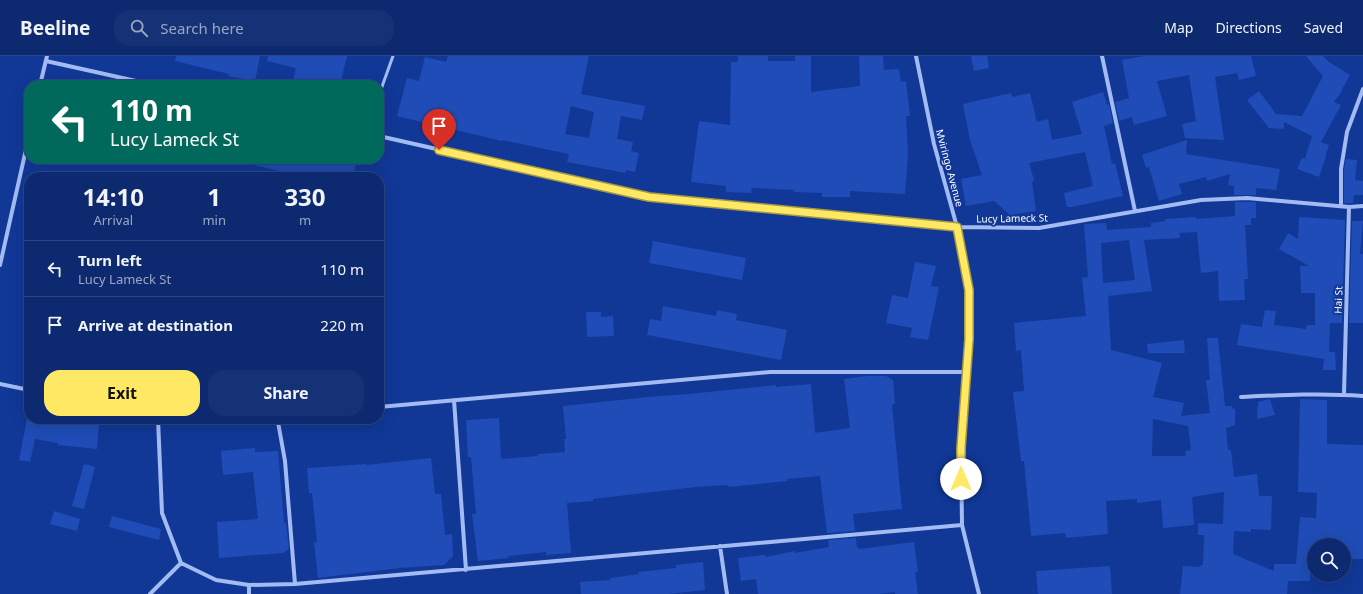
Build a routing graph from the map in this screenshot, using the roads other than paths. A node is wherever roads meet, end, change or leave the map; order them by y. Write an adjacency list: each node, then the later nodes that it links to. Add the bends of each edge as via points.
1 (393, 56): 7 (lane)
2 (916, 56): 15 (street, Mviringo Avenue, via 934,144)
3 (1102, 56): 14 (street)
4 (46, 58): 5 (street); 6 (street)
5 (41, 80)
6 (134, 80)
7 (384, 81)
8 (1363, 89): 11 (street, via 1347,132 1341,169)
9 (384, 137): 15 (street, Lucy Lameck St, via 649,197)
10 (24, 158): 16 (street)
11 (1341, 206): 13 (street, Lucy Lameck St); 14 (street, Lucy Lameck St, via 1247,198 1201,200)
12 (1363, 206): 13 (street, Lucy Lameck St)
13 (1349, 207): 20 (street, Hai St)
14 (1135, 211): 15 (street, Lucy Lameck St, via 1039,228)
15 (957, 227): 17 (street, Mviringo Avenue, via 969,290)
16 (0, 265)
17 (967, 372): 23 (street, via 770,372); 27 (street, Mviringo Avenue, via 961,448)
18 (0, 384): 19 (street)
19 (24, 389)
20 (1344, 394): 21 (street); 22 (street)
21 (1363, 396)
22 (1241, 397)
23 (454, 400): 24 (street); 30 (street)
24 (384, 407)
25 (158, 424): 29 (street, via 162,513)
26 (278, 424): 31 (street, via 285,461)
27 (962, 526): 28 (street); 36 (street, Mviringo Avenue)
28 (720, 546): 30 (street); 35 (street)
29 (181, 563): 32 (street, via 216,580); 33 (street)
30 (466, 570): 31 (street)
31 (295, 584): 32 (street)
32 (249, 585): 34 (street)
33 (150, 594)
34 (249, 594)
35 (727, 594)
36 (979, 594)

